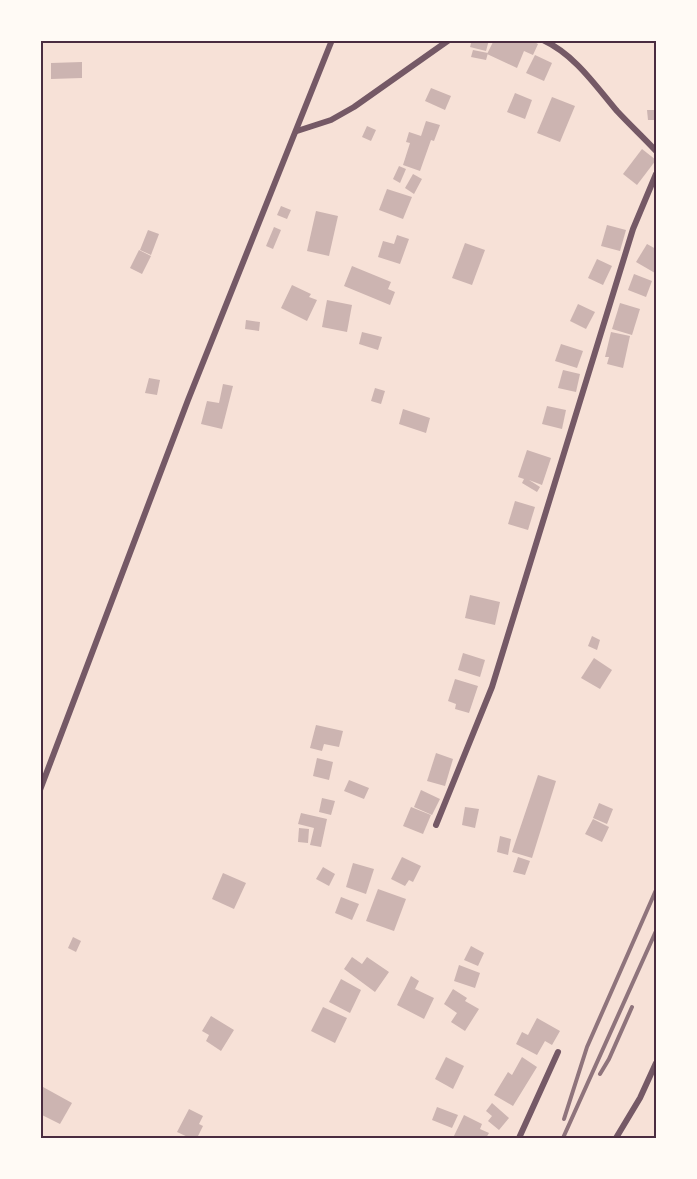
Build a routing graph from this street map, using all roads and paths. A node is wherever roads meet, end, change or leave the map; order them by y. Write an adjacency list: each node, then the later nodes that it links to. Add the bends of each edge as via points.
1 (332, 40): 4 (street)
2 (449, 40): 4 (street, via 354,107 331,120)
3 (543, 40): 5 (street, via 584,70)
4 (297, 131): 7 (street, via 188,400)
5 (657, 151)
6 (657, 174): 8 (street, via 633,229 492,687)
7 (40, 790)
8 (436, 825)
9 (558, 1052): 11 (street)
10 (657, 1063): 12 (street)
11 (519, 1138)
12 (616, 1138)

